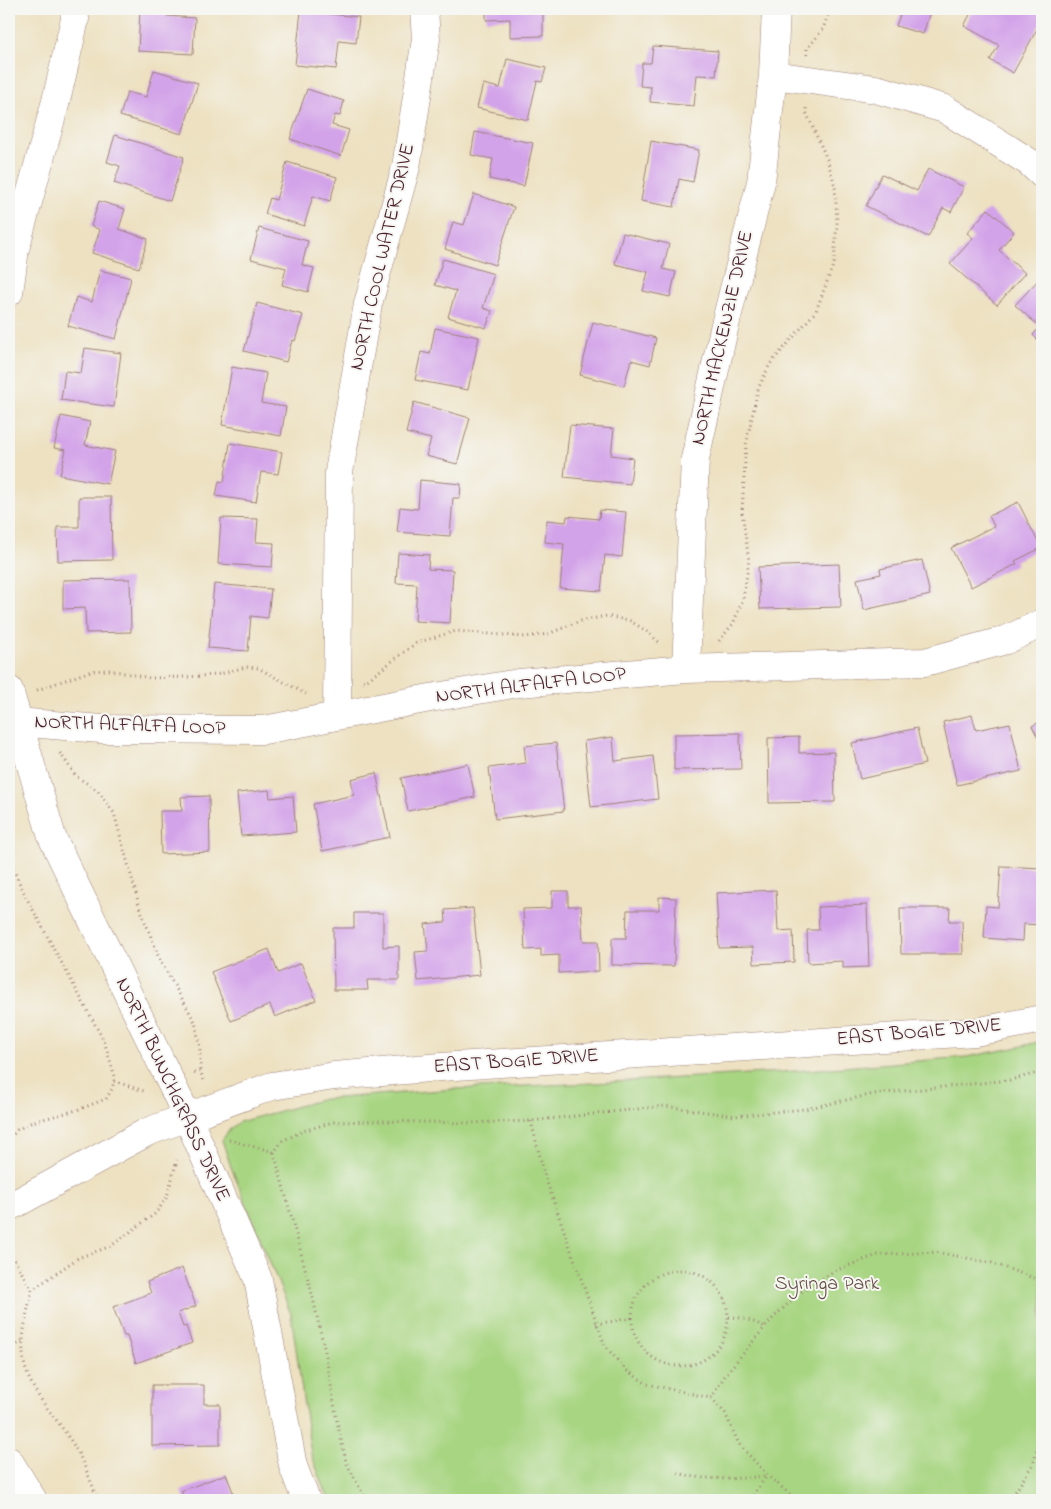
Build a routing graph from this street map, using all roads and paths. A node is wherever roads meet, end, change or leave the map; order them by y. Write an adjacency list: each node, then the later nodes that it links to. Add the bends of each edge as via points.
1 (74, 9): 9 (street, via 75,19 56,100 15,249)
2 (424, 9): 17 (street, NORTH COOL WATER DRIVE, via 426,39 406,167 368,304 339,472)
3 (776, 9): 6 (street, NORTH MACKENZIE DRIVE)
4 (830, 9): 5 (path, via 823,29)
5 (808, 49)
6 (773, 75): 8 (street, via 876,89 945,109 1029,162); 13 (street, NORTH MACKENZIE DRIVE, via 761,182 695,459)
7 (806, 112): 11 (path, via 835,186 834,262 816,311 770,364 758,389 746,445 742,512 749,561 743,600)
8 (1042, 174)
9 (9, 292)
10 (1042, 624): 13 (street, NORTH ALFALFA LOOP, via 1006,640 925,662)
11 (720, 641)
12 (661, 644): 14 (path, via 630,620 608,616 525,638 456,631 416,643)
13 (686, 669): 17 (street, NORTH ALFALFA LOOP, via 519,683)
14 (366, 681)
15 (21, 691): 16 (path, via 91,671 110,670 150,678 216,675 246,667 258,668); 18 (street, NORTH BUNCHGRASS DRIVE)
16 (308, 695)
17 (337, 715): 18 (street, NORTH ALFALFA LOOP, via 264,730 101,729)
18 (17, 722): 26 (street, NORTH BUNCHGRASS DRIVE, via 52,838)
19 (61, 755): 22 (path, via 76,776 98,791 114,812 140,908 159,958 195,1022)
20 (9, 860): 24 (path, via 104,1041)
21 (1042, 1019): 26 (street, EAST BOGIE DRIVE, via 975,1032 441,1066 334,1076 272,1086)
22 (200, 1071)
23 (1042, 1072): 27 (path, via 1010,1080 874,1094 805,1109 734,1116 665,1106)
24 (114, 1081): 25 (path); 28 (path, via 106,1099 32,1122)
25 (148, 1092)
26 (187, 1116): 32 (street, EAST BOGIE DRIVE, via 147,1132); 49 (street, NORTH BUNCHGRASS DRIVE, via 258,1280 293,1466)
27 (532, 1121): 30 (path, via 333,1122 282,1141); 38 (path, via 545,1177)
28 (9, 1139)
29 (229, 1140): 30 (path)
30 (274, 1152): 50 (path, via 312,1294 346,1462)
31 (177, 1162): 35 (path, via 167,1197 156,1213 111,1246 78,1258)
32 (11, 1207)
33 (9, 1251): 35 (path)
34 (1042, 1281): 39 (path, via 992,1263 936,1252 877,1256 834,1271 798,1294)
35 (32, 1290): 40 (path)
36 (729, 1317): 37 (path, via 717,1286 704,1276 672,1270 656,1276 643,1287); 37 (path, via 720,1346 709,1357 695,1364 680,1366 665,1364 652,1357 634,1333); 39 (path, via 751,1320)
37 (631, 1318): 38 (path)
38 (596, 1324): 42 (path, via 605,1346 626,1370 647,1384)
39 (765, 1327): 42 (path, via 726,1374)
40 (22, 1341): 41 (path); 48 (path, via 30,1382 72,1442)
41 (9, 1350)
42 (711, 1398): 46 (path, via 724,1413 739,1444)
43 (1042, 1433): 53 (path, via 1033,1464)
44 (9, 1461): 47 (street)
45 (678, 1473): 46 (path, via 694,1478)
46 (767, 1475): 51 (path); 52 (path)
47 (33, 1500)
48 (98, 1500)
49 (306, 1500)
50 (366, 1500)
51 (752, 1500)
52 (798, 1500)
53 (1010, 1500)

